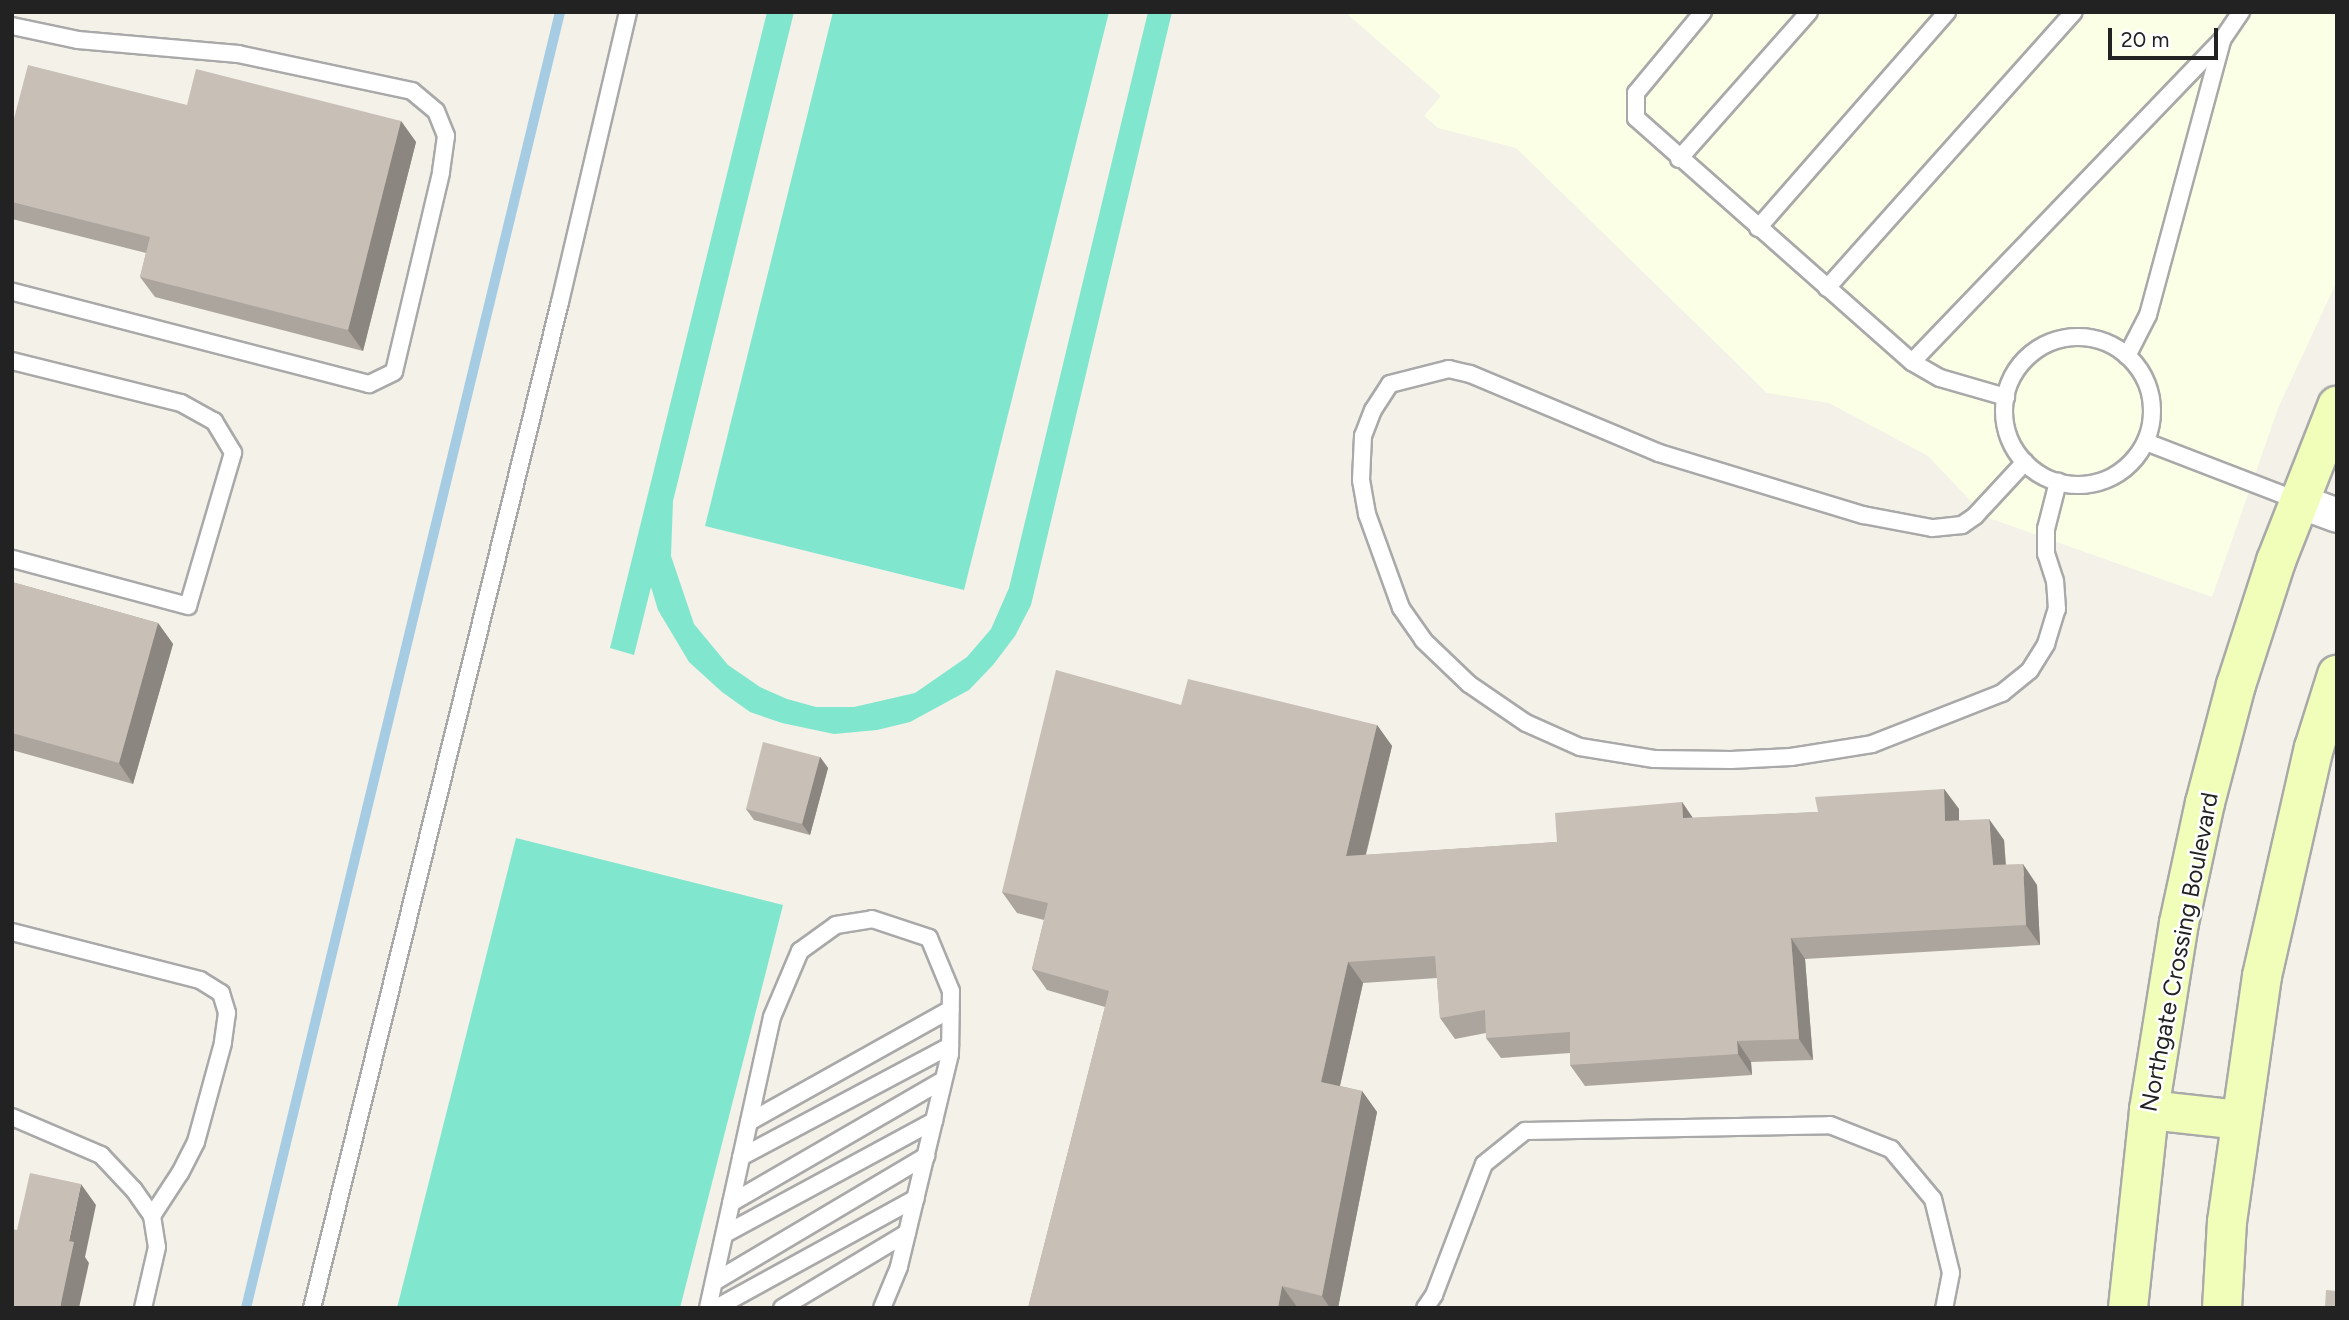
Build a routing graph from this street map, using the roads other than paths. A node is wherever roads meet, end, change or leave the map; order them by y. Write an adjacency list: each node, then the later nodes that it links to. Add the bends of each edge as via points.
1 (628, 12): 43 (lane)
2 (1703, 12): 9 (lane, via 1636,93 1636,118)
3 (1809, 12): 9 (lane)
4 (1947, 12): 10 (lane)
5 (2074, 12): 11 (lane)
6 (2241, 12): 8 (lane)
7 (12, 26): 12 (lane, via 78,40 238,54 412,92 436,111 446,136 394,372 369,384)
8 (2222, 40): 13 (lane, via 2148,315); 15 (lane)
9 (1679, 159): 10 (lane)
10 (1758, 228): 11 (lane)
11 (1827, 288): 15 (lane)
12 (12, 292)
13 (2127, 356): 16 (lane, via 2092,338 2067,338 2044,345 2024,360); 18 (lane, via 2148,384 2153,408)
14 (12, 361): 23 (lane, via 181,403 214,421 233,453 188,606)
15 (1912, 362): 16 (lane, via 1940,378)
16 (2006, 397): 19 (lane, via 2005,427)
17 (2337, 405): 21 (main road, Northgate Crossing Boulevard)
18 (2146, 442): 20 (lane, via 2122,472 2099,483); 21 (lane)
19 (2025, 462): 20 (lane); 20 (lane, via 1975,516 1962,525 1933,528 1863,515 1672,457 1449,369 1390,384 1363,436 1361,480 1367,514 1401,608 1423,640 1469,684 1526,723 1580,747 1654,759 1731,760 1791,757 1871,744 2002,693 2030,670 2046,644 2057,609 2046,529)
20 (2058, 482)
21 (2299, 501): 22 (street); 29 (main road, Northgate Crossing Boulevard, via 2240,673 2205,803 2179,923)
22 (2337, 515)
23 (12, 559)
24 (2337, 675): 31 (main road, via 2314,748 2262,976)
25 (12, 932): 38 (lane, via 200,980 221,993 227,1013 223,1043 196,1142)
26 (951, 1009): 27 (lane); 33 (lane); 33 (lane, via 951,990 929,939 872,919 836,925 800,951 772,1017)
27 (950, 1046): 28 (lane); 35 (lane)
28 (943, 1080): 32 (lane); 37 (lane)
29 (2148, 1110): 31 (main road); 50 (main road, Northgate Crossing Boulevard)
30 (12, 1117): 38 (lane, via 101,1155)
31 (2240, 1120): 51 (main road)
32 (934, 1121): 34 (lane); 40 (lane)
33 (749, 1122): 35 (lane)
34 (926, 1156): 36 (lane); 41 (lane)
35 (741, 1157): 37 (lane)
36 (916, 1198): 39 (lane); 45 (lane)
37 (731, 1203): 40 (lane)
38 (152, 1216): 42 (lane, via 157,1247)
39 (907, 1233): 46 (lane); 47 (lane)
40 (724, 1234): 41 (lane)
41 (714, 1282): 44 (lane)
42 (143, 1308)
43 (312, 1308)
44 (708, 1308)
45 (716, 1308)
46 (782, 1308)
47 (882, 1308)
48 (1426, 1308): 49 (lane, via 1484,1164 1525,1131 1830,1125 1891,1149 1933,1199 1951,1273)
49 (1944, 1308)
50 (2129, 1308)
51 (2222, 1308)

